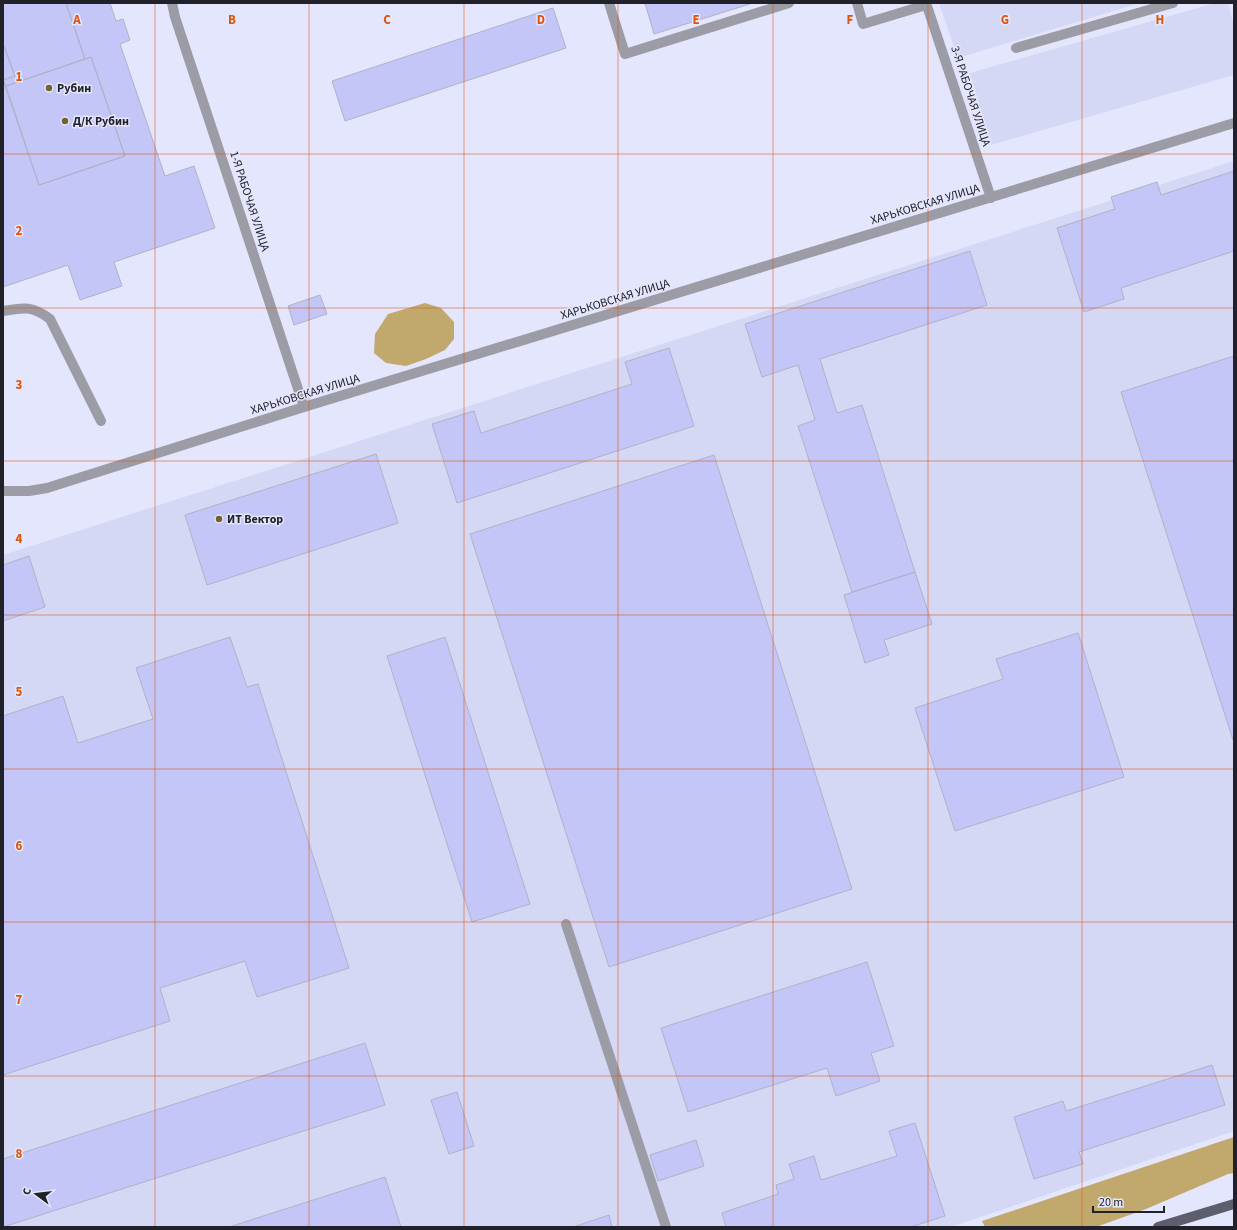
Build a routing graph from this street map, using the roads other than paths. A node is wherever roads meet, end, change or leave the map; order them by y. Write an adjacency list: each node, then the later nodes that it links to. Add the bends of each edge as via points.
1 (172, 3): 11 (street, 1-Я РАБОЧАЯ УЛИЦА)
2 (609, 3): 3 (street, via 625,54)
3 (789, 3)
4 (857, 3): 6 (street, via 863,24)
5 (1173, 3): 7 (street)
6 (926, 4): 9 (street, 3-Я РАБОЧАЯ УЛИЦА)
7 (1016, 48)
8 (1234, 123): 9 (street, ХАРЬКОВСКАЯ УЛИЦА)
9 (991, 198): 11 (street, ХАРЬКОВСКАЯ УЛИЦА)
10 (3, 311): 12 (street, via 25,308 40,311 50,319)
11 (304, 407): 13 (street, ХАРЬКОВСКАЯ УЛИЦА, via 47,488)
12 (101, 421)
13 (3, 491)
14 (566, 924): 16 (street)
15 (1234, 1204): 17 (main road)
16 (666, 1227)
17 (1158, 1227)

